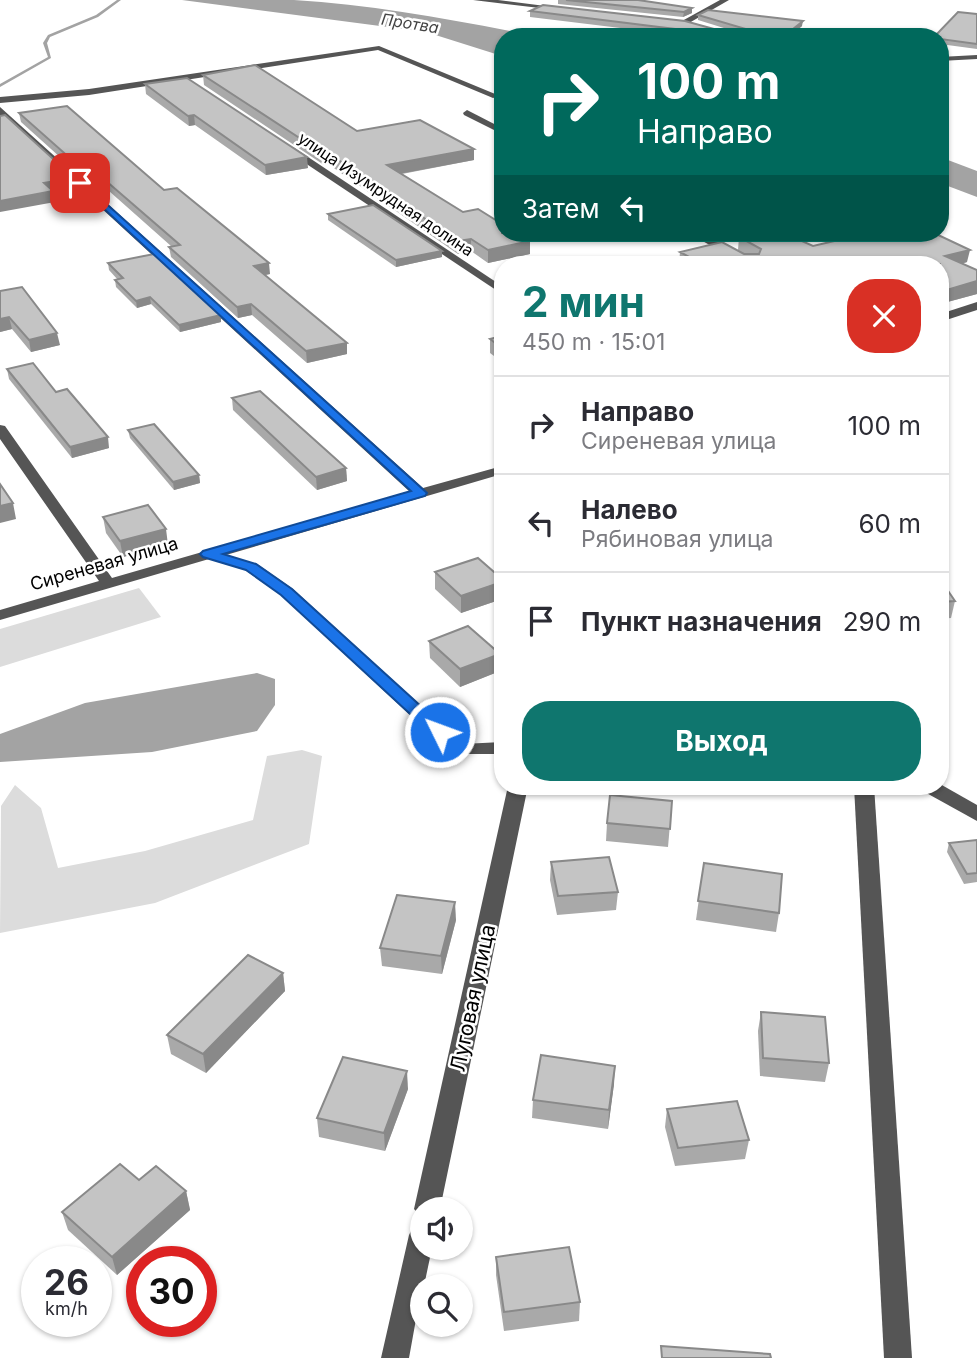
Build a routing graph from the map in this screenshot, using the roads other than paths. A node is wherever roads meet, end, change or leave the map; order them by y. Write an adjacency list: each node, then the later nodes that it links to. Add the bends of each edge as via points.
1 (477, 0): 3 (street)
2 (725, 0): 5 (street)
3 (569, 9)
4 (672, 21): 5 (street)
5 (685, 22): 6 (street)
6 (707, 28)
7 (977, 57): 8 (street)
8 (949, 59)
9 (183, 78): 10 (street); 11 (street, via 379,48); 12 (street)
10 (194, 85)
11 (494, 95)
12 (0, 100)
13 (0, 110): 24 (street)
14 (467, 113): 15 (street)
15 (494, 127)
16 (286, 146): 19 (street, улица Изумрудная долина)
17 (710, 242): 18 (street)
18 (737, 256)
19 (494, 286)
20 (977, 306): 21 (street)
21 (949, 315)
22 (0, 429): 26 (street)
23 (494, 472): 24 (street, Сиреневая улица)
24 (420, 493): 25 (street, Сиреневая улица)
25 (208, 554): 26 (street, Сиреневая улица); 28 (street, via 251,567 287,592 459,750)
26 (108, 583): 27 (street, Сиреневая улица)
27 (0, 615)
28 (494, 748)
29 (516, 795): 33 (street, Луговая улица)
30 (865, 795): 36 (street)
31 (944, 795): 32 (street)
32 (977, 814)
33 (430, 1197)
34 (417, 1260): 35 (street)
35 (395, 1358)
36 (898, 1358)

